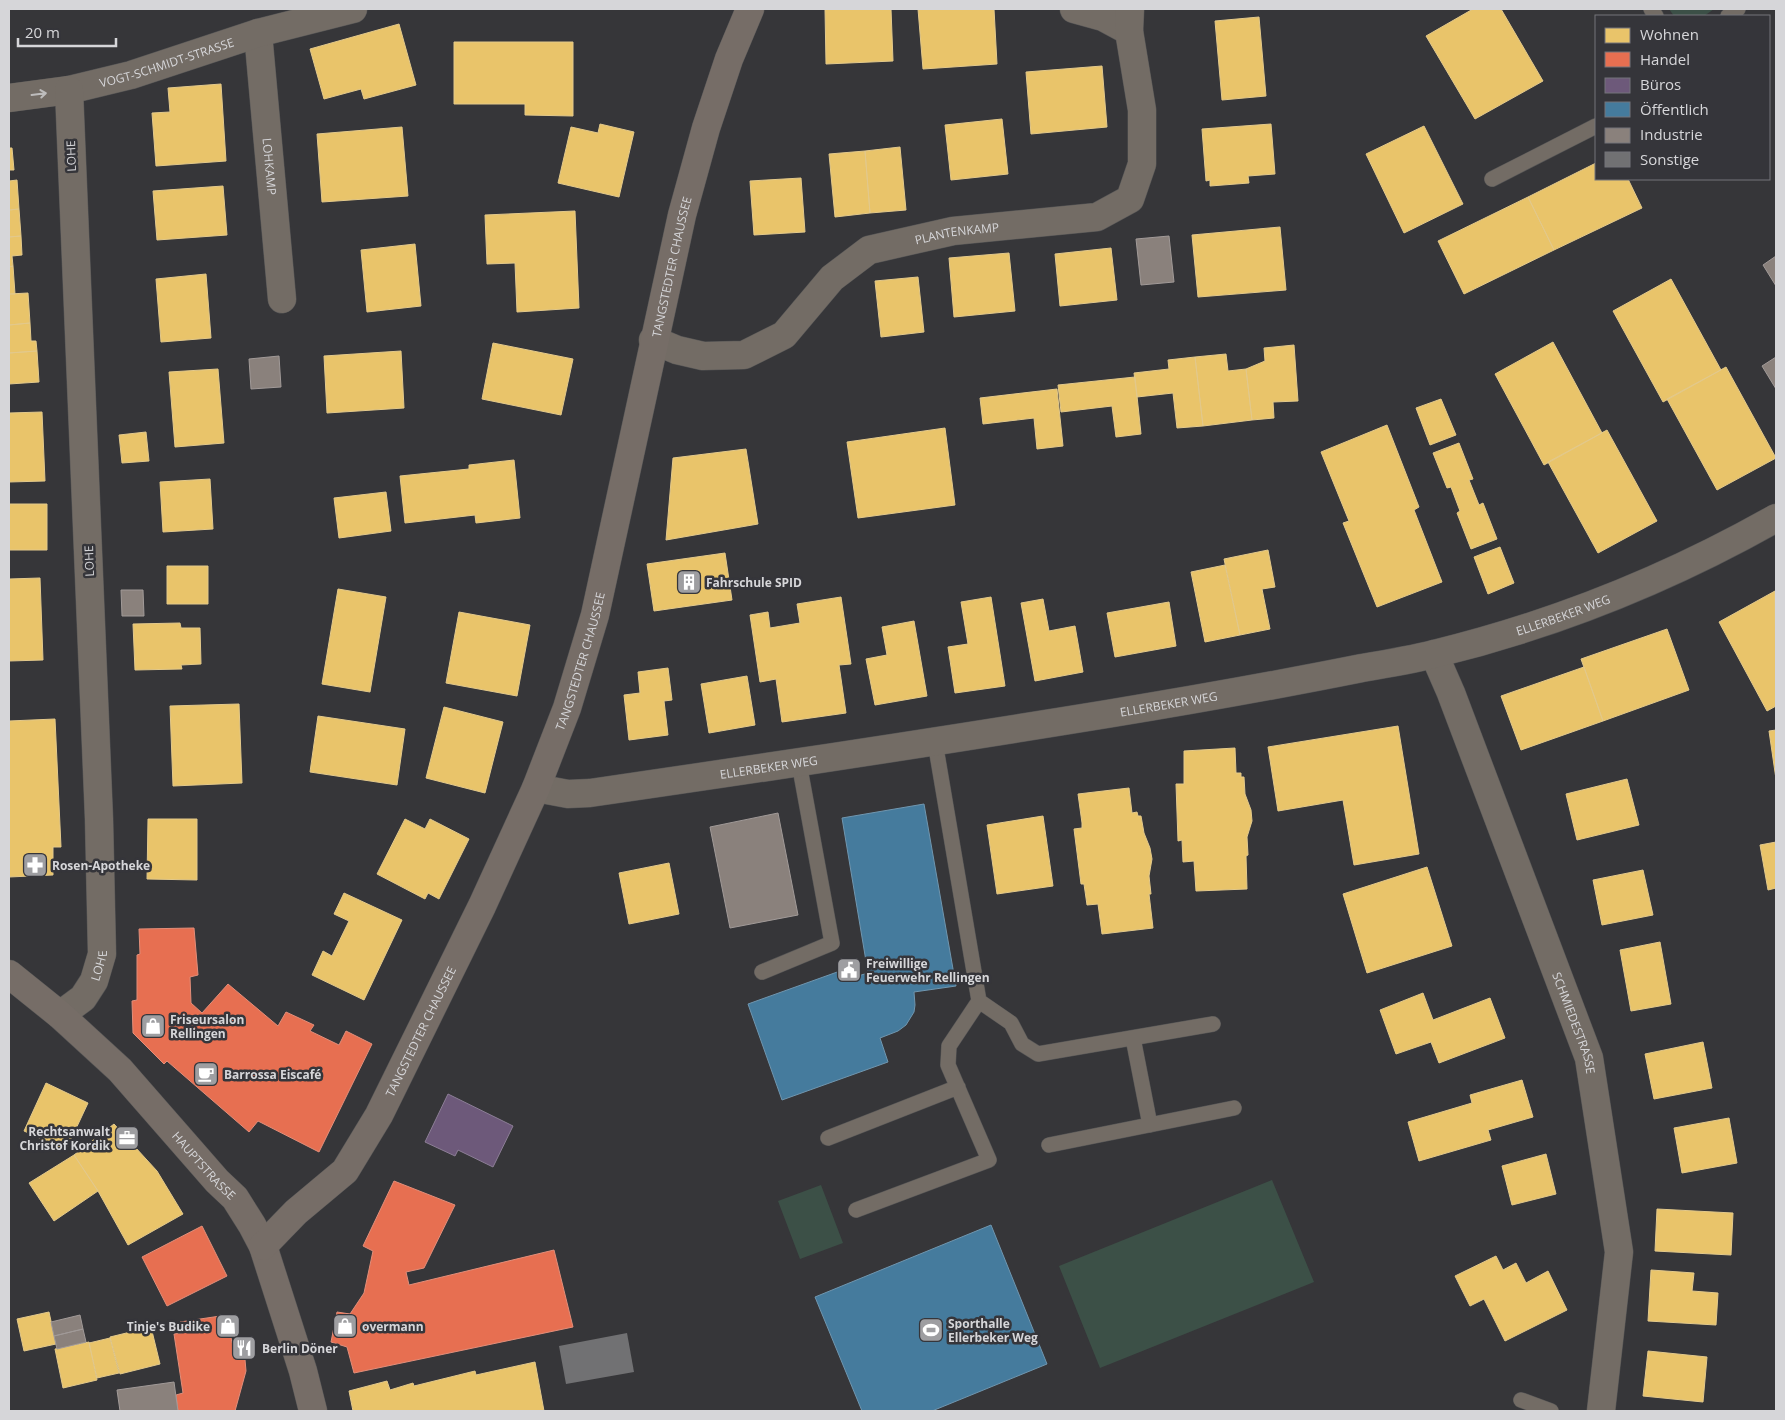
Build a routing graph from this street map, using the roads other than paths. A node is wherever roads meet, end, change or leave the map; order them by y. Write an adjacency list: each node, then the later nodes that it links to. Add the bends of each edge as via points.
1 (353, 9): 4 (street, VOGT-SCHMIDT-STRASSE)
2 (750, 9): 12 (main road, TANGSTEDTER CHAUSSEE, via 706,128 682,215)
3 (1074, 9): 5 (street, PLANTENKAMP)
4 (322, 12): 6 (street, VOGT-SCHMIDT-STRASSE)
5 (1130, 20): 12 (street, PLANTENKAMP, via 1142,110 1142,164 1130,199 1097,217 953,230 870,250 832,278 784,335 744,354 703,356)
6 (258, 33): 7 (street, VOGT-SCHMIDT-STRASSE, via 131,75); 11 (street, LOHKAMP)
7 (69, 90): 8 (street, VOGT-SCHMIDT-STRASSE, one-way to 7); 21 (street, LOHE, via 99,800 102,954 94,981 83,998)
8 (9, 98)
9 (1595, 127): 10 (lane)
10 (1492, 179)
11 (282, 299)
12 (654, 340): 17 (main road, TANGSTEDTER CHAUSSEE, via 595,615 567,708)
13 (1776, 518): 14 (street, ELLERBEKER WEG, via 1726,546 1628,590 1536,624)
14 (1434, 654): 15 (street, ELLERBEKER WEG, via 1182,701); 34 (street, SCHMIEDESTRASSE, via 1589,1058 1619,1252)
15 (935, 742): 16 (street, ELLERBEKER WEG); 20 (lane)
16 (799, 763): 17 (street, ELLERBEKER WEG, via 590,793 568,794); 18 (lane, via 832,943)
17 (536, 788): 30 (main road, TANGSTEDTER CHAUSSEE, via 379,1115 345,1171 296,1212)
18 (762, 972)
19 (9, 974): 21 (main road, HAUPTSTRASSE)
20 (979, 1001): 23 (lane, via 1011,1023 1022,1044 1038,1054); 24 (lane, via 949,1046 948,1065)
21 (60, 1015): 30 (main road, HAUPTSTRASSE, via 120,1070 235,1198)
22 (1213, 1024): 23 (lane)
23 (1133, 1038): 26 (lane)
24 (958, 1087): 27 (lane); 29 (lane, via 990,1160)
25 (1234, 1108): 26 (lane)
26 (1150, 1125): 28 (lane)
27 (828, 1138)
28 (1049, 1145)
29 (856, 1210)
30 (263, 1246): 32 (main road, HAUPTSTRASSE)
31 (1521, 1400): 33 (lane)
32 (313, 1411)
33 (1551, 1411)
34 (1600, 1411)

